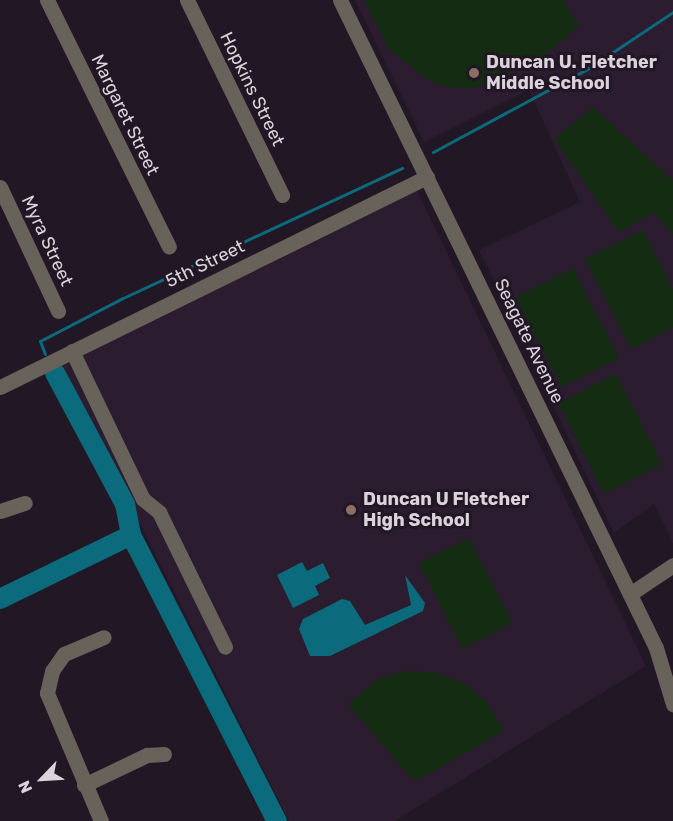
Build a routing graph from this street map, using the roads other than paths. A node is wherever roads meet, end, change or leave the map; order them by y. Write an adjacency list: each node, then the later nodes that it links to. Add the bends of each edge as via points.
1 (47, 0): 7 (street, Margaret Street)
2 (187, 0): 6 (street, Hopkins Street)
3 (340, 0): 4 (street, Seagate Avenue)
4 (427, 177): 9 (street, 5th Street); 14 (street, Seagate Avenue)
5 (0, 187): 8 (street, Myra Street)
6 (282, 195)
7 (169, 247)
8 (58, 311)
9 (72, 351): 10 (street, 5th Street); 16 (street, via 142,499 159,512)
10 (0, 387)
11 (25, 503): 12 (street)
12 (0, 511)
13 (673, 565): 14 (street)
14 (630, 594): 17 (street, Seagate Avenue)
15 (104, 637): 20 (street, via 64,654 47,682 49,707)
16 (225, 646)
17 (671, 688): 18 (street, Seagate Avenue)
18 (673, 704)
19 (164, 754): 20 (street, via 147,754)
20 (84, 785): 21 (street)
21 (101, 821)

